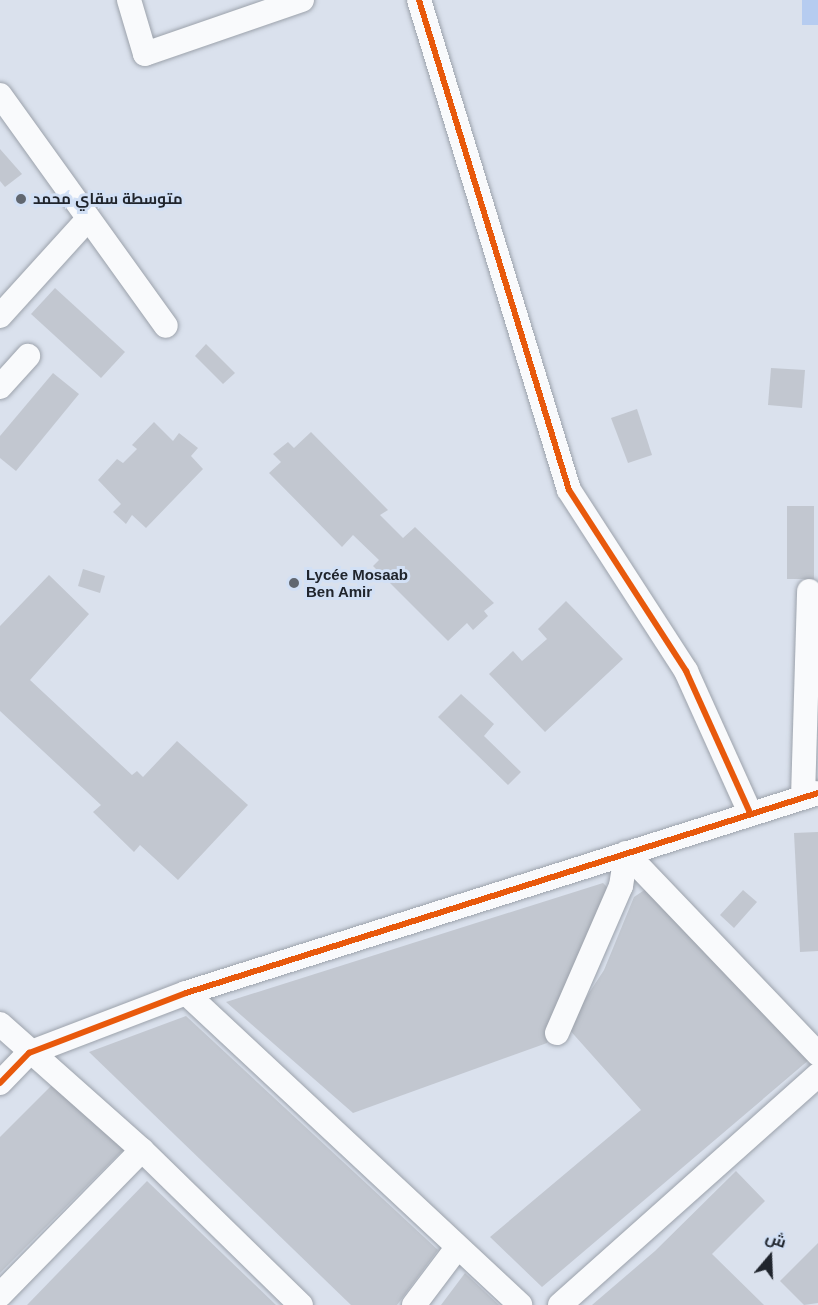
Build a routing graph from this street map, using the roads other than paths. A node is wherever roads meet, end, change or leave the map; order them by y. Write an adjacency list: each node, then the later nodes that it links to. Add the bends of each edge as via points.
1 (129, 0): 2 (street, via 145,54)
2 (302, 0)
3 (419, 0): 12 (street, via 569,490 686,670)
4 (0, 95): 5 (street)
5 (88, 219): 6 (street); 7 (street)
6 (0, 316)
7 (166, 326)
8 (28, 356): 9 (street)
9 (0, 387)
10 (809, 591): 11 (street)
11 (810, 795): 12 (street)
12 (750, 813): 13 (street)
13 (626, 853): 14 (street); 16 (street, via 617,897); 18 (street)
14 (186, 993): 17 (street); 22 (street)
15 (0, 1024): 17 (street)
16 (557, 1033)
17 (29, 1053): 20 (street); 21 (street)
18 (818, 1054)
19 (818, 1075): 27 (street)
20 (0, 1083)
21 (142, 1150): 23 (street); 24 (street)
22 (457, 1248): 25 (street); 26 (street)
23 (0, 1294)
24 (301, 1305)
25 (414, 1305)
26 (520, 1305)
27 (560, 1305)

